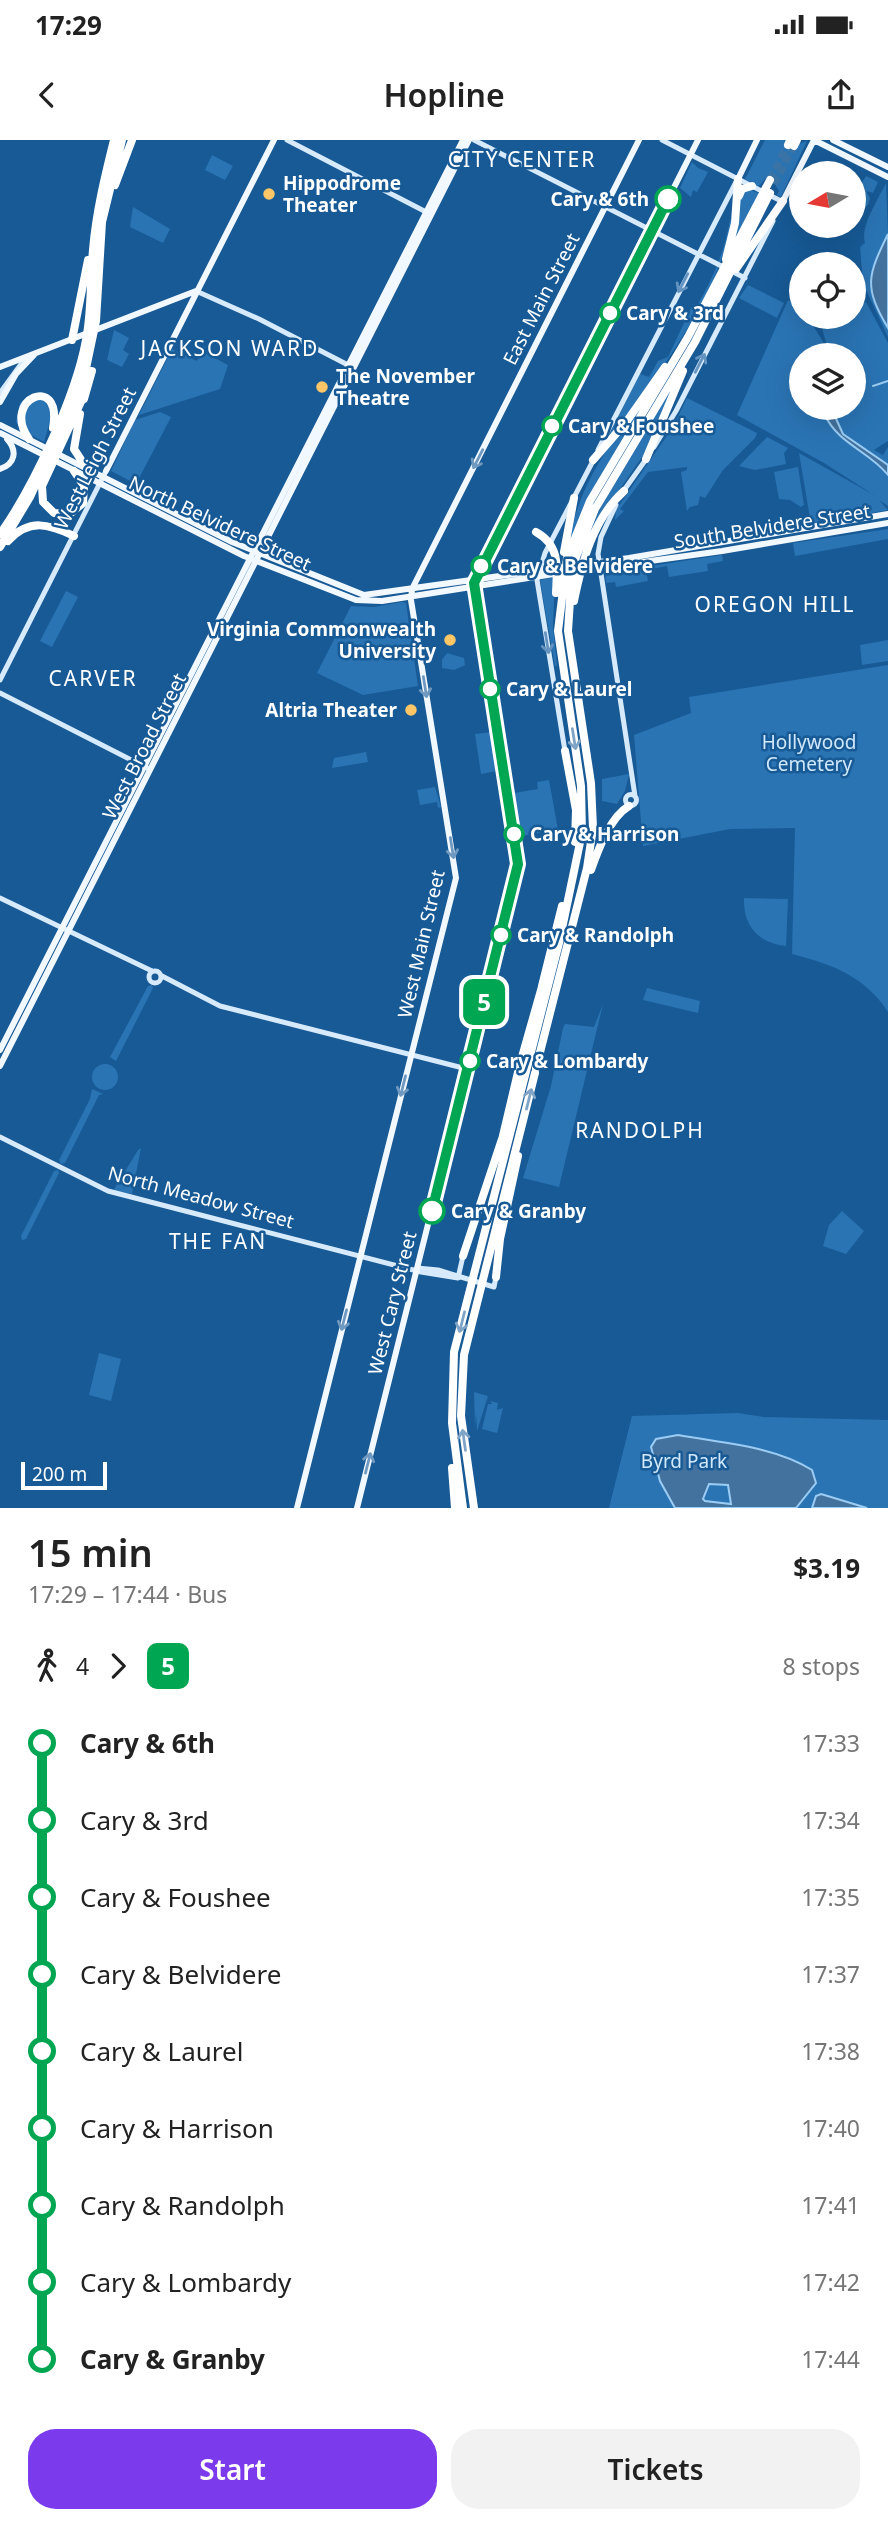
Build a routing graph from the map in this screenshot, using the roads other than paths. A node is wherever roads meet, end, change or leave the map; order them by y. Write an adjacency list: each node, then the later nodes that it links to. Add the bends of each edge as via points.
1 (114, 140): 28 (highway)
2 (122, 140): 26 (highway)
3 (132, 140): 26 (highway)
4 (274, 140): 32 (main road, West Leigh Street)
5 (286, 140): 25 (main road)
6 (463, 140): 25 (main road)
7 (471, 140): 24 (main road); 25 (main road)
8 (639, 140): 24 (main road, East Main Street)
9 (662, 140): 15 (main road)
10 (698, 140): 15 (main road)
11 (757, 140): 19 (main road)
12 (814, 140): 14 (main road); 16 (main road)
13 (838, 142): 17 (main road)
14 (839, 152): 16 (main road, via 817,148); 18 (main road)
15 (691, 154): 19 (main road); 27 (main road)
16 (804, 160): 22 (main road)
17 (887, 166)
18 (885, 176)
19 (738, 179): 21 (main road); 23 (highway); 29 (main road)
20 (772, 182): 31 (highway)
21 (755, 188): 22 (main road); 23 (highway, via 741,191)
22 (774, 198): 30 (main road); 31 (highway, via 775,211 760,237)
23 (737, 201): 31 (highway)
24 (606, 207): 27 (main road); 67 (main road, East Main Street, one-way to 67)
25 (429, 213): 37 (main road, West Broad Street)
26 (102, 228): 33 (highway)
27 (652, 231): 29 (main road); 65 (main road)
28 (93, 251): 34 (highway); 44 (highway, via 83,356)
29 (698, 254): 30 (main road); 49 (main road, one-way to 49)
30 (745, 278): 47 (main road, one-way to 30, via 673,417)
31 (719, 288): 35 (highway)
32 (197, 291): 34 (main road); 37 (main road); 53 (main road, West Leigh Street)
33 (98, 295): 40 (highway, via 97,340); 61 (highway, via 92,348 78,393 30,497)
34 (76, 338): 36 (main road)
35 (692, 340): 47 (highway); 49 (highway); 66 (highway, via 590,501 573,537); 69 (highway, via 581,541 569,604)
36 (31, 355): 38 (main road); 39 (main road, via 15,369); 41 (main road)
37 (351, 366): 62 (main road, West Broad Street)
38 (0, 367)
39 (0, 393)
40 (85, 394): 51 (highway, via 74,444 75,454); 52 (highway, via 42,488 43,502 54,513 70,514 83,503 84,486)
41 (0, 402)
42 (0, 425): 45 (main road)
43 (0, 433): 46 (main road); 50 (main road, via 14,453 11,463)
44 (51, 437): 45 (highway, via 53,408 46,399 33,396 21,400 14,412 16,428); 59 (highway)
45 (29, 439): 46 (main road)
46 (36, 447): 48 (main road)
47 (646, 459): 54 (main road)
48 (62, 460): 51 (main road, North Belvidere Street); 52 (main road, North Belvidere Street)
49 (593, 460): 55 (main road)
50 (0, 469)
51 (87, 469): 53 (main road, North Belvidere Street)
52 (74, 471): 53 (main road, North Belvidere Street)
53 (103, 477): 60 (main road, West Leigh Street); 62 (main road, North Belvidere Street)
54 (624, 491): 63 (main road, via 601,537); 69 (highway, via 602,519 585,556 572,614)
55 (574, 498): 64 (main road); 66 (highway)
56 (887, 514): 63 (main road, South Belvidere Street)
57 (888, 523): 63 (main road, South Belvidere Street)
58 (536, 532): 68 (highway, via 549,541 556,556)
59 (0, 534)
60 (74, 536): 61 (highway, via 46,524 31,525); 70 (main road, West Leigh Street)
61 (0, 548)
62 (254, 556): 67 (main road, North Belvidere Street, via 363,601); 73 (main road, West Broad Street)
63 (600, 565): 64 (main road, South Belvidere Street); 74 (main road, via 634,783)
64 (538, 573): 65 (main road, South Belvidere Street); 72 (main road, one-way to 72)
65 (474, 582): 67 (main road, South Belvidere Street); 86 (main road, West Cary Street, via 518,864)
66 (561, 590): 68 (highway)
67 (412, 592): 84 (main road, West Main Street, one-way to 84, via 456,871)
68 (558, 618): 76 (highway, one-way to 76, via 582,802 582,833)
69 (571, 656): 78 (highway, via 593,806 590,853)
70 (0, 680)
71 (0, 693): 73 (main road)
72 (565, 751): 82 (highway, via 576,810 576,839)
73 (147, 768): 79 (main road, West Broad Street)
74 (631, 796): 75 (main road, via 625,801); 75 (main road, via 636,803)
75 (629, 806): 78 (highway, via 602,842)
76 (572, 887): 82 (highway); 92 (highway)
77 (0, 898): 79 (main road)
78 (577, 909): 87 (highway, one-way to 78)
79 (65, 931): 80 (main road); 83 (main road, West Broad Street); 85 (main road, West Broad Street)
80 (150, 974): 81 (main road, via 159,972); 81 (main road, via 153,983)
81 (160, 979): 84 (main road, via 220,1006)
82 (542, 986): 89 (highway)
83 (0, 1050)
84 (411, 1054): 86 (main road); 90 (main road, West Main Street, one-way to 90)
85 (0, 1066)
86 (467, 1069): 93 (main road, West Cary Street)
87 (523, 1122): 94 (highway); 101 (highway, one-way to 87, via 461,1416 462,1369)
88 (0, 1137): 90 (main road, North Meadow Street, via 108,1191)
89 (502, 1139): 91 (highway); 92 (highway)
90 (360, 1254): 93 (main road, North Meadow Street); 97 (main road, West Main Street, one-way to 97)
91 (463, 1256): 95 (main road)
92 (478, 1256): 96 (highway, one-way to 96, via 454,1352)
93 (417, 1268): 95 (main road, North Meadow Street); 98 (main road, West Cary Street, one-way to 93)
94 (496, 1277): 95 (main road, North Meadow Street, via 494,1287)
95 (458, 1278)
96 (452, 1423): 99 (highway); 100 (highway)
97 (297, 1508)
98 (357, 1508)
99 (455, 1508)
100 (463, 1508)
101 (474, 1508)

